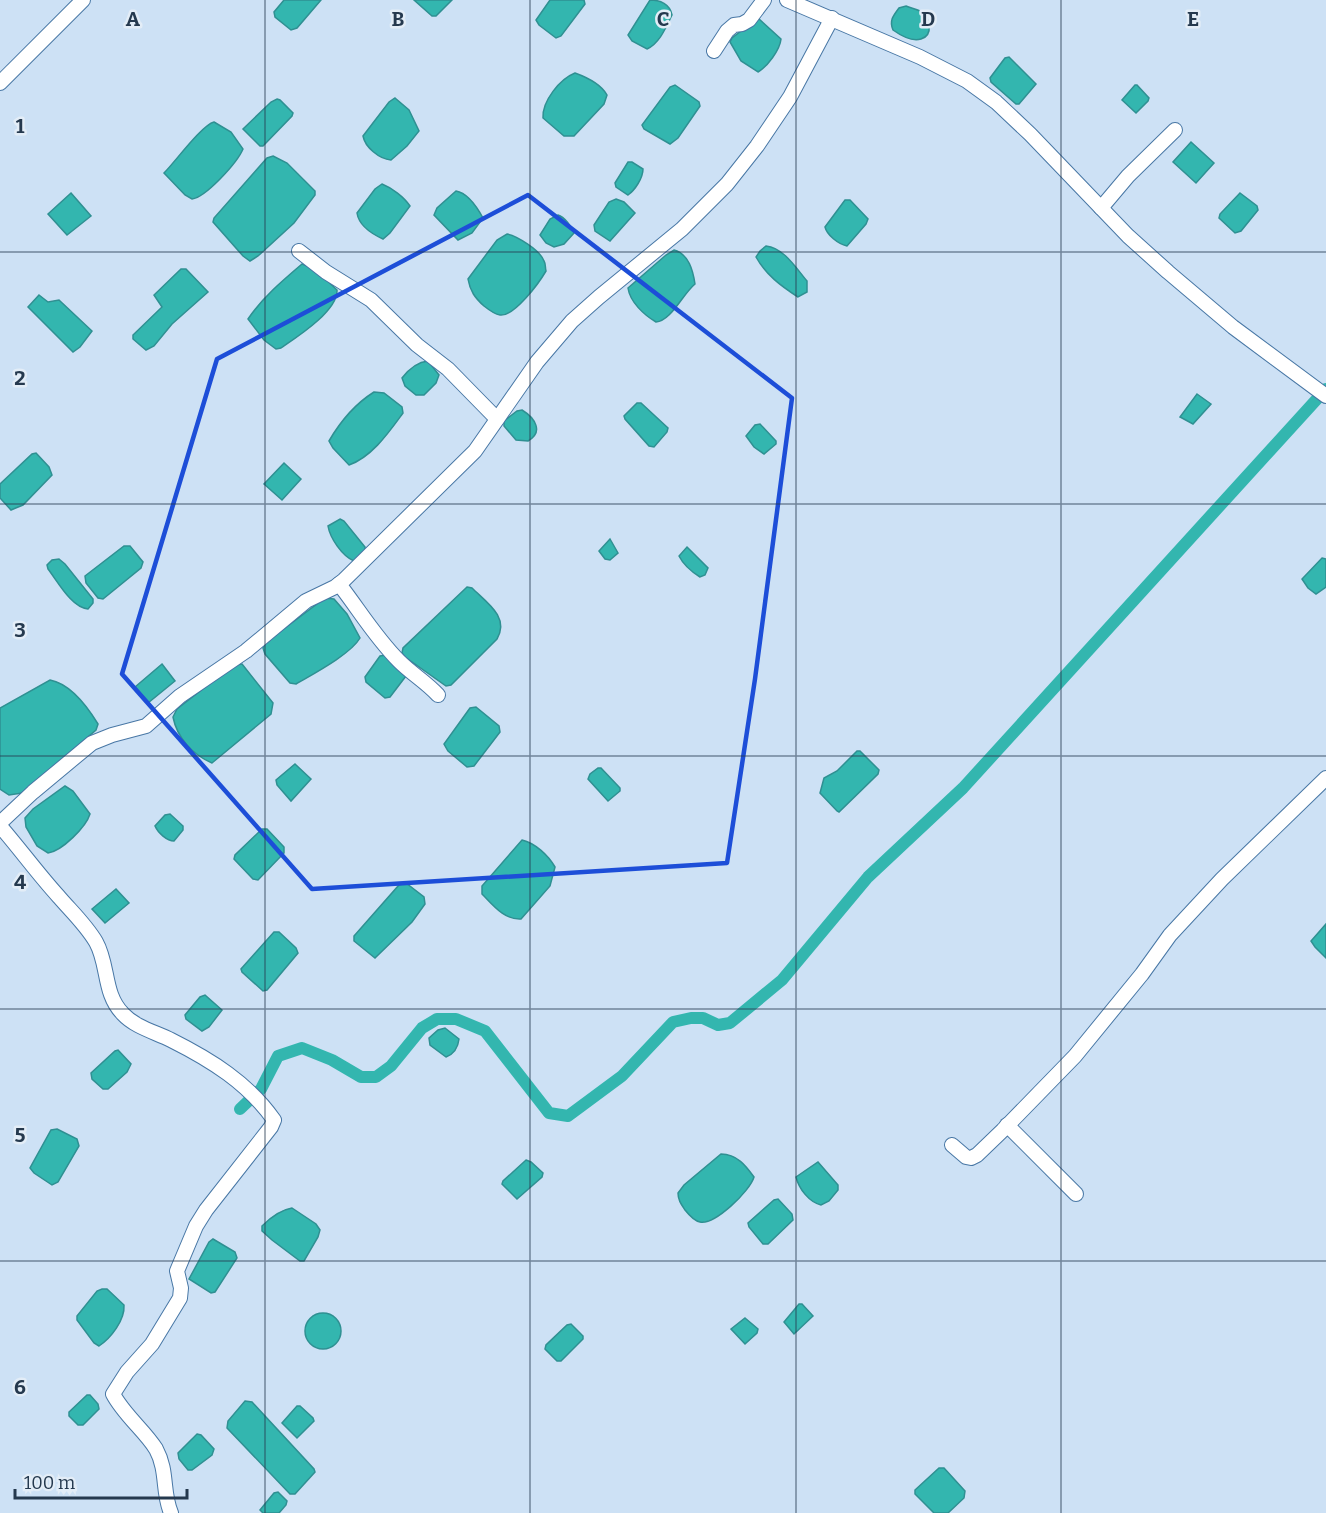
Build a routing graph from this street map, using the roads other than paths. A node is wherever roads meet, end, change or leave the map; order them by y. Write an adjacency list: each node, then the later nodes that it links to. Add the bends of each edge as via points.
1 (83, 0): 6 (street)
2 (764, 0): 5 (street, via 749,20 727,31)
3 (788, 0): 4 (street)
4 (832, 18): 8 (street, via 967,81 1030,134); 11 (street, via 790,97 727,184 682,229 572,321)
5 (714, 51)
6 (0, 83)
7 (1175, 130): 8 (street)
8 (1101, 208): 10 (street, via 1225,320)
9 (299, 251): 11 (street, via 371,300)
10 (1326, 396)
11 (497, 418): 12 (street, via 475,451)
12 (339, 585): 13 (street, via 400,663); 15 (street, via 306,601 146,726 92,743)
13 (438, 695)
14 (1326, 778): 16 (street, via 1170,935 1075,1056)
15 (0, 824): 19 (street, via 95,941 103,955 108,990 122,1014 220,1066 274,1120 196,1226 177,1271 180,1298 152,1344 113,1394 155,1447 164,1466)
16 (1007, 1125): 17 (street, via 971,1158); 18 (street)
17 (952, 1145)
18 (1076, 1194)
19 (171, 1513)

